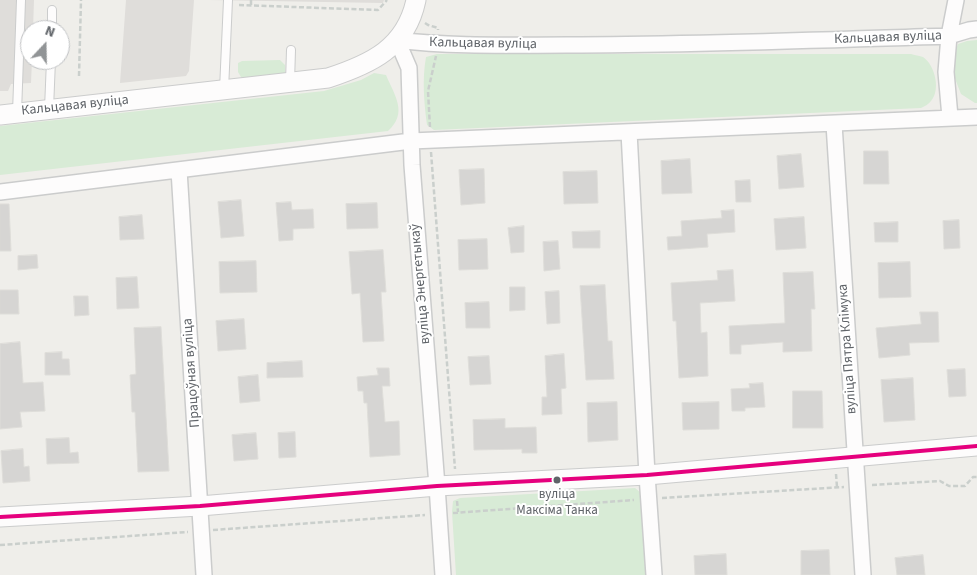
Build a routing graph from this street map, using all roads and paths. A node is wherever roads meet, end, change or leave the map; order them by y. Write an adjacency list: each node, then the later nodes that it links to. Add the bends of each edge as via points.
1 (21, 0): 22 (lane)
2 (81, 0): 18 (path)
3 (251, 0): 8 (path)
4 (388, 0): 8 (path, via 378,10)
5 (416, 0): 14 (street, via 413,17)
6 (956, 0): 13 (street)
7 (228, 2): 8 (path); 20 (lane)
8 (251, 5)
9 (52, 10): 11 (lane)
10 (424, 19): 15 (path, via 428,26 438,28)
11 (52, 20)
12 (977, 29): 13 (street, Кальцавая вуліца)
13 (949, 36): 15 (street, Кальцавая вуліца, via 661,45); 23 (street, via 946,72)
14 (398, 40): 15 (street, Кальцавая вуліца); 19 (street, Кальцавая вуліца, via 384,53 351,70 328,78); 27 (street, вуліца Энергетыкаў, via 409,68)
15 (438, 43): 28 (path, via 428,91)
16 (291, 50): 19 (lane)
17 (51, 70): 21 (lane)
18 (79, 76)
19 (290, 82): 20 (street, Кальцавая вуліца)
20 (224, 90): 21 (street, Кальцавая вуліца)
21 (49, 109): 22 (street, Кальцавая вуліца)
22 (8, 114)
23 (950, 117): 24 (street); 25 (street)
24 (977, 117)
25 (834, 124): 26 (street); 32 (street, вуліца Пятра Клімука)
26 (629, 132): 28 (street); 33 (street)
27 (411, 141): 28 (street); 29 (street); 35 (street, вуліца Энергетыкаў)
28 (430, 141): 35 (path)
29 (179, 170): 30 (street); 38 (street, Працоўная вуліца)
30 (0, 192)
31 (977, 446): 32 (street)
32 (855, 456): 33 (street); 36 (street, вуліца Пятра Клімука)
33 (647, 475): 35 (street); 37 (street)
34 (977, 477): 36 (path, via 964,486 949,486 940,481)
35 (446, 485): 38 (street); 39 (path); 40 (street, вуліца Энергетыкаў)
36 (857, 486): 37 (path); 47 (street, вуліца Пятра Клімука)
37 (649, 499): 39 (path); 46 (street)
38 (200, 506): 41 (street); 42 (street, Працоўная вуліца)
39 (458, 512): 40 (path)
40 (439, 514): 42 (path); 45 (street, вуліца Энергетыкаў)
41 (0, 517)
42 (202, 530): 43 (path); 44 (street, Працоўная вуліца)
43 (0, 545)
44 (204, 575)
45 (443, 575)
46 (654, 575)
47 (863, 575)

